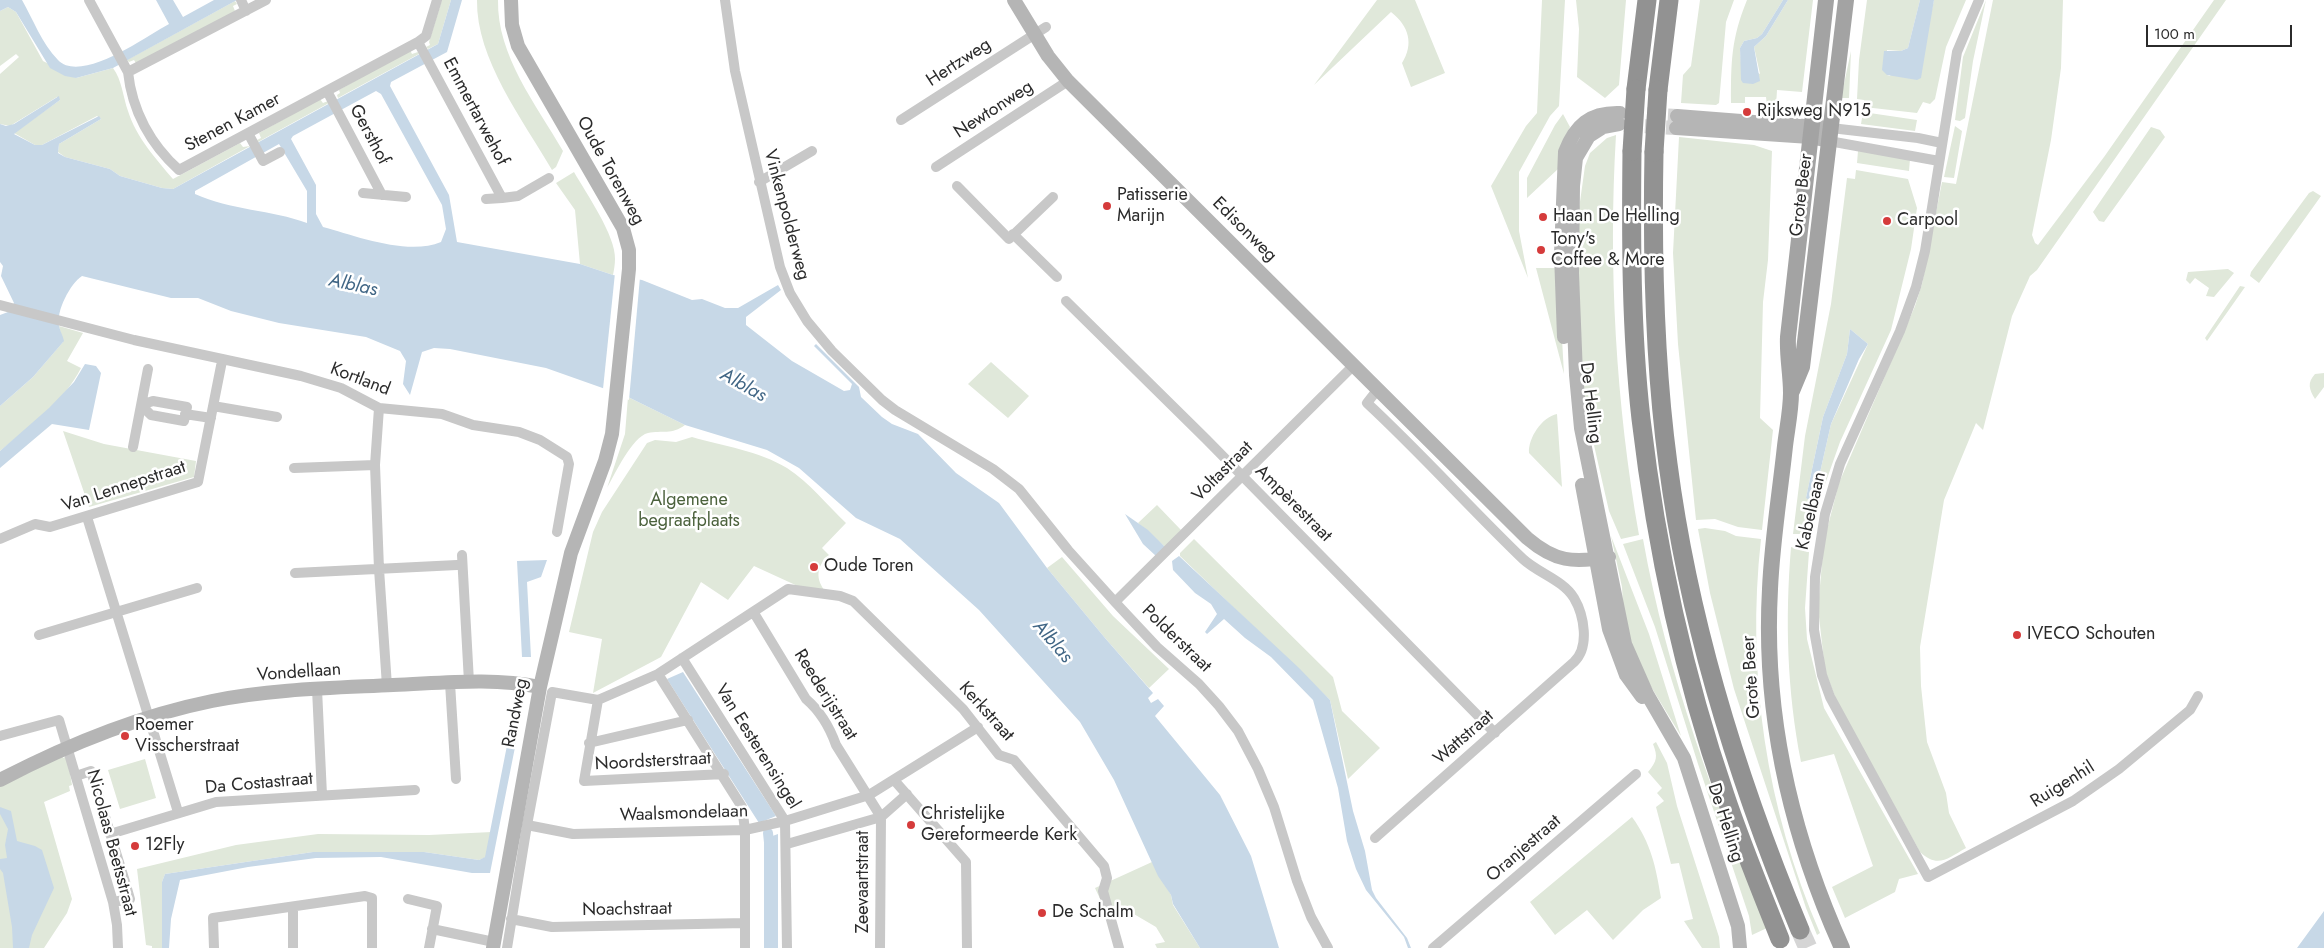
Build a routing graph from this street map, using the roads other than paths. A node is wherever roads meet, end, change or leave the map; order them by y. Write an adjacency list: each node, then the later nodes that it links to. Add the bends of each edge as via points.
1 (90, 0): 15 (street)
2 (266, 0): 12 (street)
3 (437, 0): 14 (street)
4 (511, 0): 57 (street, Oude Torenweg, via 512,24 518,46 623,228 629,250 612,434)
5 (724, 0): 30 (street, Vinkenpolderweg, via 735,71)
6 (1014, 0): 13 (street, Edisonweg)
7 (1647, 0): 115 (highway, bridge, via 1632,151 1632,247 1641,417 1674,613 1706,734 1738,833)
8 (1669, 0): 114 (highway, bridge, via 1654,152 1656,338 1668,465 1704,649 1736,761)
9 (1826, 0): 21 (main road, Grote Beer)
10 (1846, 0): 22 (main road, Grote Beer)
11 (1979, 0): 24 (street, Kabelbaan, via 1957,52)
12 (243, 4): 15 (street)
13 (1040, 31): 16 (street, Edisonweg, via 1048,56); 19 (street, Hertzweg)
14 (420, 46): 17 (street, Stenen Kamer); 36 (street, Emmertarwehof)
15 (128, 72): 23 (street, Stenen Kamer, via 130,89 148,134 179,170)
16 (1068, 81): 28 (street, Newtonweg); 43 (street, Edisonweg)
17 (329, 94): 23 (street, Stenen Kamer); 33 (street, Gersthof)
18 (1619, 119): 64 (street, De Helling, via 1589,136 1576,158 1573,186 1573,327 1581,428)
19 (901, 120)
20 (1677, 122): 21 (street)
21 (1811, 131): 22 (street); 46 (main road, Grote Beer, via 1788,337)
22 (1830, 135): 24 (street, via 1918,138); 27 (street); 46 (main road, Grote Beer, via 1802,366)
23 (249, 136): 26 (street, via 262,162)
24 (1942, 143): 27 (street, Kabelbaan)
25 (812, 151): 30 (street)
26 (280, 152)
27 (1939, 161): 107 (street, Kabelbaan, via 1916,287 1900,331 1853,430 1832,488 1819,544 1813,606 1816,652 1830,697)
28 (936, 167)
29 (549, 178): 36 (street, via 518,196)
30 (765, 179): 52 (street, Vinkenpolderweg, via 780,267 790,293 807,321 832,351 882,400)
31 (958, 186): 38 (street, via 1009,239)
32 (363, 193): 33 (street, Gersthof)
33 (382, 195): 35 (street, Gersthof)
34 (1053, 196): 38 (street)
35 (406, 197)
36 (502, 198): 37 (street)
37 (486, 199)
38 (1014, 234): 39 (street)
39 (1057, 276)
40 (1066, 301): 56 (street, Ampèrestraat)
41 (3, 305): 42 (street, Kortland)
42 (222, 361): 48 (street, Van Lennepstraat); 49 (street, Kortland, via 301,376 341,388)
43 (1354, 365): 45 (street, Edisonweg); 56 (street, Voltastraat)
44 (148, 369): 47 (street, Van Lennepstraat)
45 (1378, 389): 60 (street, Edisonweg); 62 (street, via 1366,403)
46 (1791, 393): 131 (main road, Grote Beer, via 1770,588 1773,703 1793,815 1817,888)
47 (141, 405): 51 (street, via 153,402 186,407 185,414); 53 (street, Van Lennepstraat)
48 (213, 406): 50 (street); 51 (street, Van Lennepstraat)
49 (379, 408): 54 (street); 59 (street, Kortland, via 442,414 473,425 519,432 560,451 569,464)
50 (277, 417)
51 (211, 418): 58 (street, Van Lennepstraat, via 198,482)
52 (912, 421): 69 (street, Polderstraat, via 1019,489)
53 (133, 447)
54 (375, 465): 55 (street); 66 (street)
55 (294, 468)
56 (1242, 476): 69 (street, Voltastraat); 85 (street, Ampèrestraat)
57 (595, 489): 79 (street, Randweg, via 571,553)
58 (87, 517): 61 (street, Van Lennepstraat, via 50,527 35,524); 71 (street)
59 (557, 532)
60 (1526, 538): 62 (street); 64 (street, Edisonweg, via 1541,550 1564,560)
61 (0, 539)
62 (1513, 548): 85 (street, Wattstraat, via 1574,598 1584,641 1582,652 1574,662)
63 (462, 555): 75 (street)
64 (1603, 558): 130 (street, De Helling, via 1625,644 1642,684 1684,758 1738,926)
65 (456, 566): 66 (street)
66 (379, 569): 67 (street); 77 (street)
67 (295, 573)
68 (197, 588): 71 (street)
69 (1115, 602): 128 (street, Polderstraat, via 1157,647 1200,684 1238,731 1274,807 1297,881)
70 (754, 612): 73 (street, Kerkstraat); 84 (street, Kerkstraat, via 788,589 840,596 853,601 934,678); 98 (street, Reederijstraat, via 789,673 815,708)
71 (116, 613): 72 (street); 82 (street)
72 (39, 635)
73 (682, 658): 74 (street, Kerkstraat); 101 (street, Van Eesterensingel)
74 (658, 674): 81 (street, Kerkstraat); 83 (street)
75 (469, 682): 76 (street, Vondellaan); 79 (street, Vondellaan, via 518,682)
76 (450, 683): 77 (street, Vondellaan); 92 (street)
77 (388, 686): 78 (street, Vondellaan)
78 (317, 689): 82 (street, Vondellaan, via 212,701); 97 (street)
79 (546, 689): 81 (street); 102 (street, Randweg); 116 (street, Randweg)
80 (2198, 696): 107 (street, Ruigenhil, via 2190,710 2119,769 2073,801)
81 (598, 700): 87 (street)
82 (148, 718): 88 (street, Vondellaan); 99 (street)
83 (688, 720): 87 (street); 89 (street)
84 (978, 727): 94 (street, Waalsmondelaan); 127 (street, Kerkstraat, via 999,755 1014,760 1104,866 1107,878 1103,891)
85 (1495, 733): 105 (street, Wattstraat)
86 (0, 736): 88 (street, via 59,720)
87 (589, 743): 89 (street, Noordsterstraat, via 584,781)
88 (67, 748): 91 (street, Nicolaas Beetsstraat); 93 (street, Vondellaan)
89 (724, 774): 103 (street, via 742,807)
90 (1636, 774): 129 (street, Oranjestraat)
91 (76, 776): 104 (street, via 91,772); 109 (street, Nicolaas Beetsstraat)
92 (456, 779)
93 (0, 780)
94 (894, 780): 96 (street); 98 (street, Waalsmondelaan)
95 (415, 790): 97 (street, Da Costastraat)
96 (907, 794): 100 (street); 126 (street, via 966,862)
97 (322, 795): 99 (street, Da Costastraat, via 234,799)
98 (869, 795): 100 (street); 101 (street, Waalsmondelaan)
99 (178, 812): 104 (street, Da Costastraat)
100 (880, 817): 106 (street); 125 (street, Zeevaartstraat)
101 (785, 821): 103 (street, Waalsmondelaan); 106 (street, Van Eesterensingel)
102 (527, 825): 103 (street, Waalsmondelaan, via 573,834); 111 (street, Randweg)
103 (745, 830): 112 (street)
104 (110, 834): 109 (street, via 130,899)
105 (1375, 838)
106 (787, 844): 124 (street, Van Eesterensingel)
107 (1928, 878)
108 (408, 899): 113 (street, via 436,906)
109 (114, 902): 117 (street, Nicolaas Beetsstraat)
110 (292, 908): 118 (street, via 213,918); 119 (street); 120 (street, via 365,896 372,898)
111 (511, 919): 112 (street, Noachstraat, via 552,927); 122 (street, Randweg)
112 (745, 923): 123 (street)
113 (432, 928): 116 (street); 121 (street)
114 (1800, 930)
115 (1780, 938)
116 (493, 945)
117 (118, 948)
118 (214, 948)
119 (293, 948)
120 (372, 948)
121 (429, 948)
122 (507, 948)
123 (745, 948)
124 (787, 948)
125 (880, 948)
126 (967, 948)
127 (1119, 948)
128 (1328, 948)
129 (1433, 948)
130 (1740, 948)
131 (1842, 948)

